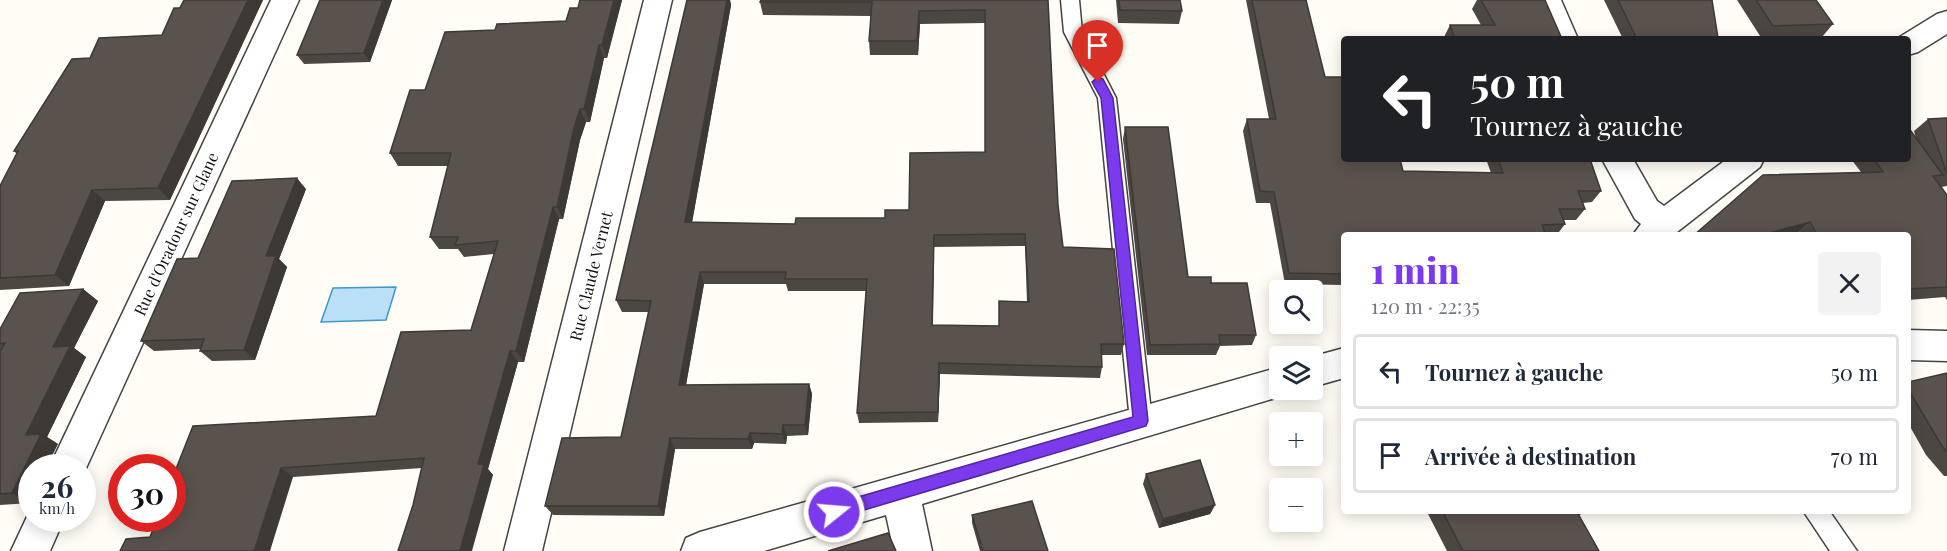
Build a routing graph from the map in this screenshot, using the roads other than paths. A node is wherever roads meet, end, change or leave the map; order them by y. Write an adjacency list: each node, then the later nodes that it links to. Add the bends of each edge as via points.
1 (285, 0): 17 (street, Rue d'Oradour sur Glane)
2 (657, 0): 22 (street, Rue Claude Vernet)
3 (1070, 0): 16 (lane, via 1073,32 1107,98)
4 (1546, 0): 6 (street)
5 (1947, 21): 7 (street)
6 (1562, 36)
7 (1911, 43)
8 (1619, 162): 10 (street)
9 (1745, 162): 10 (street)
10 (1655, 229)
11 (1911, 345): 12 (street)
12 (1947, 346)
13 (1341, 364): 14 (street)
14 (1323, 369)
15 (1269, 384): 16 (street)
16 (1141, 421): 18 (street)
17 (74, 454)
18 (900, 492): 23 (street); 24 (street)
19 (1817, 514): 25 (lane)
20 (39, 532): 21 (street)
21 (30, 551)
22 (523, 551)
23 (700, 551)
24 (913, 551)
25 (1845, 551)

